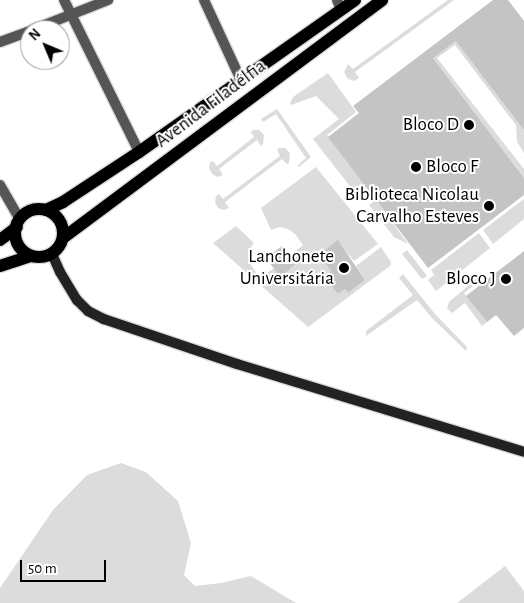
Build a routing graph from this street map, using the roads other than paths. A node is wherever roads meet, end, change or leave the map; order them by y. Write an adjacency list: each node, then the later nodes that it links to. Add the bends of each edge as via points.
1 (64, 0): 7 (street)
2 (108, 0): 7 (street)
3 (204, 0): 11 (street)
4 (355, 0): 6 (main road, Avenida Filadélfia)
5 (382, 0): 16 (main road, Avenida Filadélfia)
6 (339, 5): 11 (main road, Avenida Filadélfia)
7 (70, 15): 8 (street); 12 (street)
8 (57, 20)
9 (20, 34): 10 (street)
10 (0, 42)
11 (241, 80): 12 (main road, Avenida Filadélfia)
12 (139, 152): 14 (main road, Avenida Filadélfia)
13 (0, 185): 15 (street)
14 (46, 210): 15 (main road, via 32,211); 16 (main road, via 58,218)
15 (18, 223): 17 (main road); 19 (main road, via 17,241)
16 (63, 238): 18 (main road)
17 (0, 240)
18 (52, 254): 19 (main road); 21 (street, via 77,300 88,311 104,319 237,364)
19 (31, 256): 20 (main road)
20 (0, 266)
21 (524, 452)

